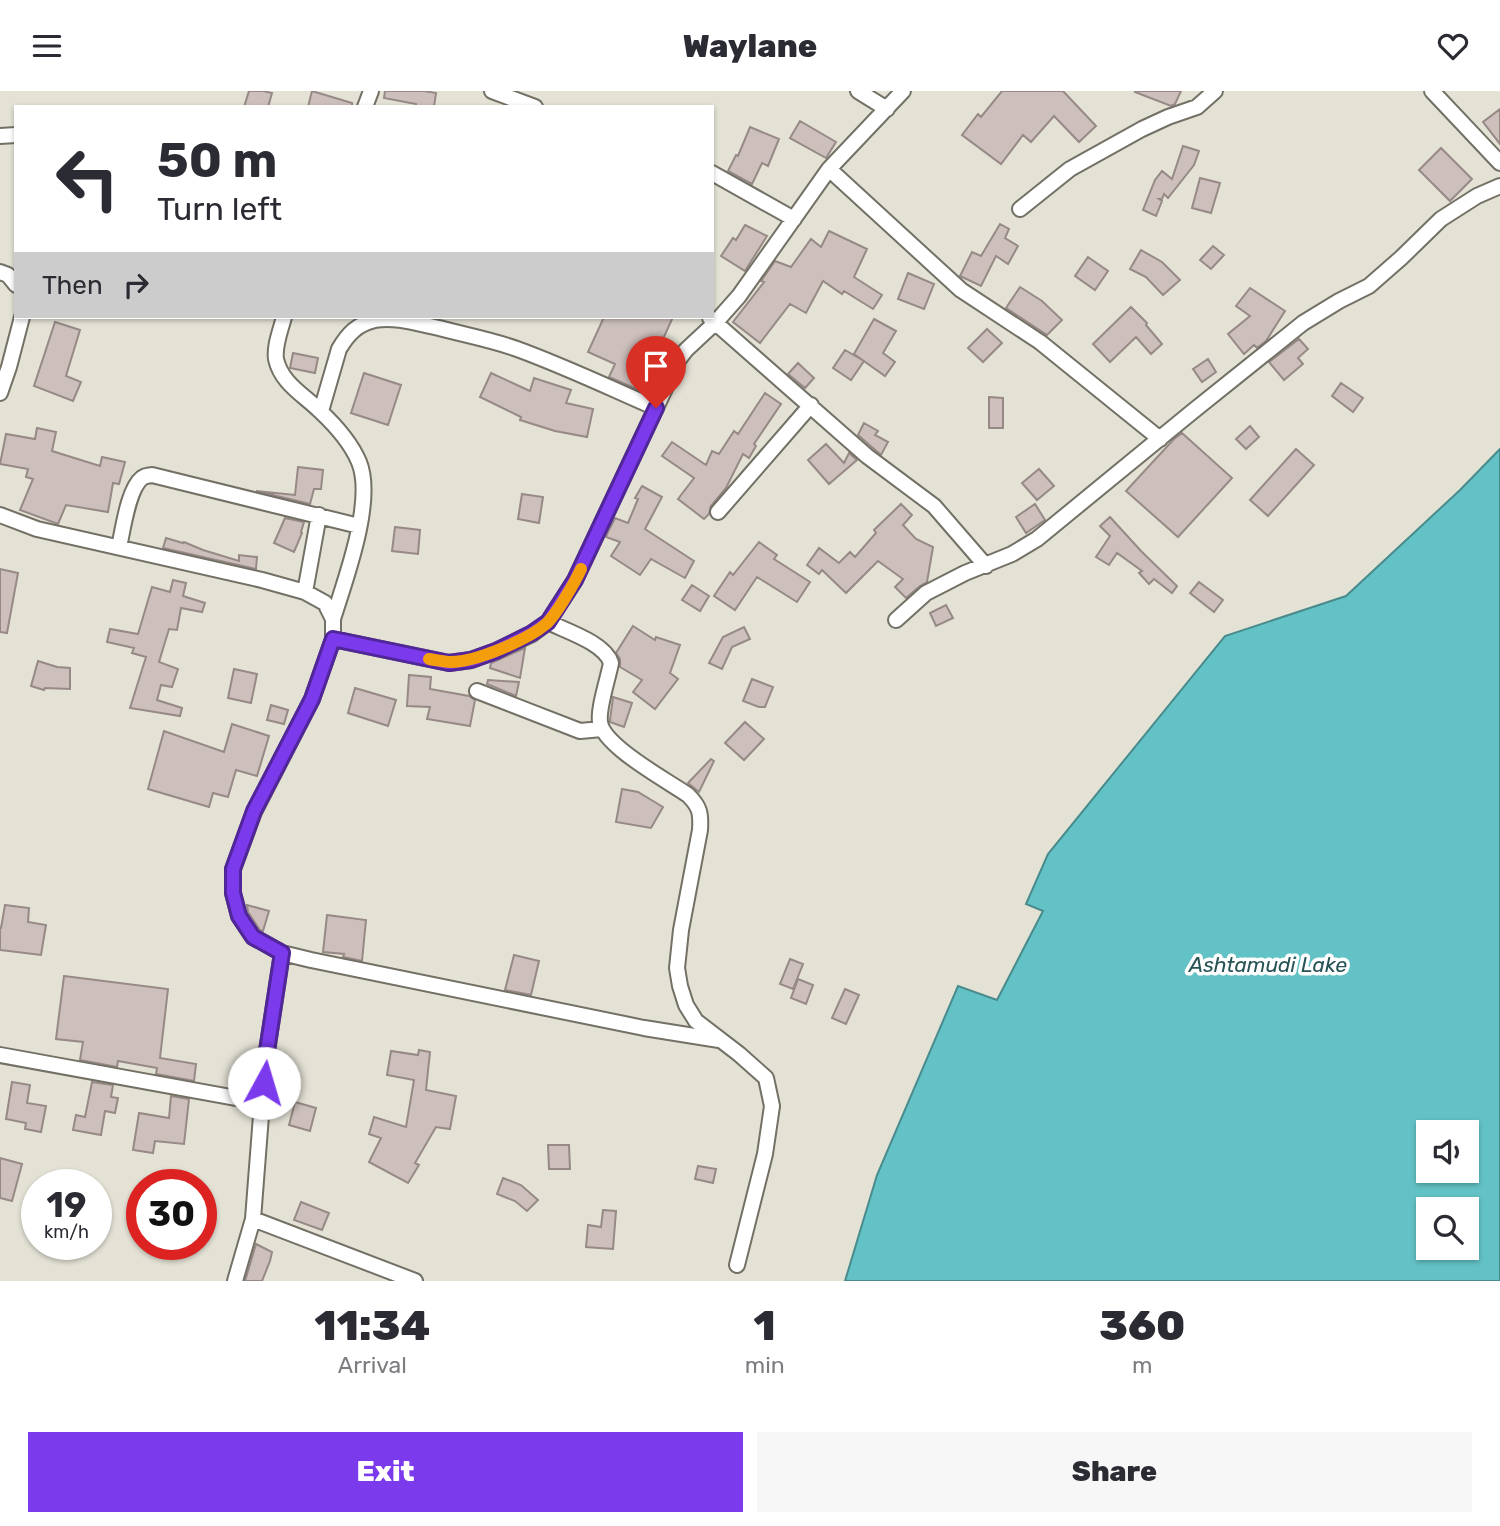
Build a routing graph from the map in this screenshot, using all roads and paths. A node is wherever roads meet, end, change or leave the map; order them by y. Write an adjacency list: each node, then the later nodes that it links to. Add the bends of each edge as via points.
1 (492, 91): 6 (street)
2 (858, 91): 7 (street)
3 (903, 91): 7 (street)
4 (1215, 91): 12 (street, via 1197,107 1142,129 1070,169)
5 (1432, 91): 8 (street)
6 (530, 105)
7 (887, 109): 9 (street)
8 (1500, 163)
9 (829, 169): 13 (street); 24 (street, via 961,290 1040,342)
10 (714, 174): 13 (street)
11 (1500, 186): 24 (street, via 1441,219 1369,286 1303,323)
12 (1020, 209)
13 (794, 219): 16 (street, via 738,296)
14 (0, 272): 15 (street)
15 (14, 282)
16 (714, 318)
17 (21, 319): 20 (street)
18 (284, 319): 23 (street, via 275,356 282,376)
19 (713, 319): 21 (street); 22 (street, via 679,359)
20 (0, 393)
21 (811, 405): 25 (street); 30 (street, via 867,456 934,506)
22 (656, 408): 23 (street, via 516,349 386,319 357,326 344,340); 34 (street, via 575,580)
23 (321, 411): 28 (street, via 360,463 364,491)
24 (1160, 439): 30 (street, via 1037,539)
25 (718, 512)
26 (0, 515): 29 (street, via 37,529)
27 (319, 515): 28 (street); 29 (street, via 171,478 145,476 134,488); 31 (street)
28 (359, 526): 32 (street)
29 (119, 547): 31 (street)
30 (986, 566): 33 (street, via 926,593)
31 (305, 592): 32 (street, via 325,603)
32 (333, 619): 35 (street)
33 (897, 620)
34 (548, 622): 35 (street, via 496,651 449,663); 37 (street, via 608,655 611,663)
35 (333, 639): 38 (street, via 312,699 254,811 233,869 239,916 253,937)
36 (477, 691): 37 (street, via 580,731)
37 (602, 729): 39 (street, via 615,746 697,804 701,830 677,968 685,1005 696,1021)
38 (282, 953): 39 (street); 41 (street)
39 (720, 1040): 43 (street, via 766,1078 772,1106)
40 (0, 1055): 41 (street)
41 (262, 1103): 42 (street)
42 (253, 1219): 44 (street); 45 (street)
43 (737, 1265)
44 (235, 1281)
45 (415, 1281)

